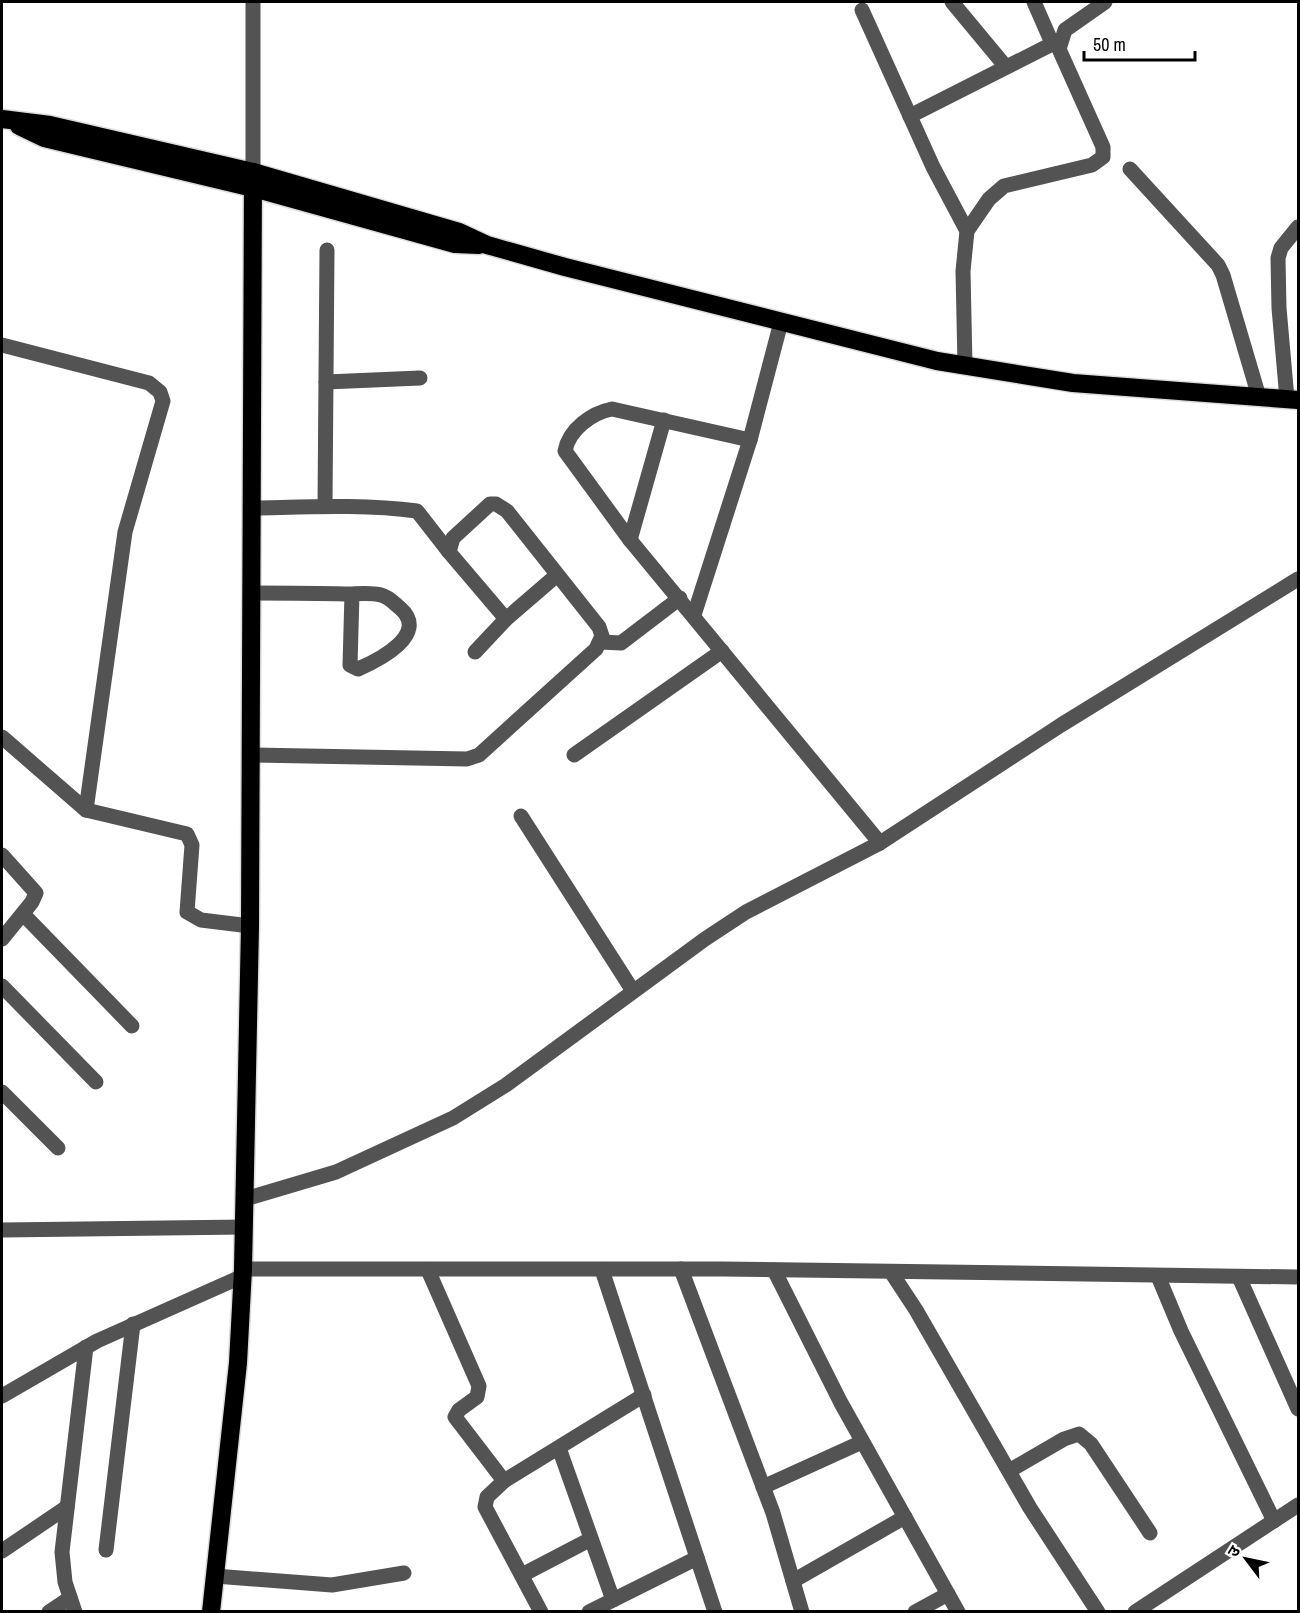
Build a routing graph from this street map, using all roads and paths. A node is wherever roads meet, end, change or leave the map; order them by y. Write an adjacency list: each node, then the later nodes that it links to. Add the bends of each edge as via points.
1 (253, 2): 11 (street)
2 (952, 2): 7 (street)
3 (1034, 2): 6 (street)
4 (1105, 2): 6 (street, via 1065,30)
5 (862, 10): 8 (street)
6 (1056, 42): 7 (street); 13 (street, via 1103,147 1103,157 1092,165 1004,186 989,199)
7 (1006, 67): 8 (street)
8 (910, 116): 13 (street)
9 (4, 119): 11 (highway, via 44,138)
10 (1130, 169): 20 (street, via 1218,265)
11 (253, 180): 15 (highway, via 455,244 487,245); 25 (highway)
12 (1299, 227): 21 (street, via 1281,248 1278,258 1279,308)
13 (967, 231): 17 (street, via 963,271)
14 (327, 250): 19 (street)
15 (781, 322): 17 (highway); 23 (street)
16 (2, 345): 41 (street, via 149,383 163,400 124,532)
17 (965, 366): 20 (highway, via 1073,383)
18 (420, 378): 19 (street)
19 (326, 382): 24 (street)
20 (1259, 397): 21 (highway)
21 (1293, 399)
22 (664, 420): 23 (street); 26 (street); 26 (street, via 604,410 573,431 566,443 567,456)
23 (750, 440): 33 (street)
24 (325, 506): 25 (street); 27 (street, via 417,511)
25 (254, 508): 30 (highway)
26 (630, 540): 32 (street)
27 (449, 552): 28 (street, via 453,538 485,507 496,504 507,511); 34 (street)
28 (557, 575): 34 (street); 35 (street, via 599,627)
29 (1299, 579): 43 (street, via 1060,725)
30 (253, 593): 31 (street); 40 (highway)
31 (352, 594): 31 (street, via 380,595 410,620 403,642 358,669 350,665)
32 (680, 598): 33 (street); 35 (street, via 621,643)
33 (694, 615): 36 (street)
34 (506, 619): 37 (street)
35 (601, 642): 40 (street, via 479,755 467,759)
36 (722, 651): 39 (street); 43 (street)
37 (475, 652)
38 (2, 737): 41 (street)
39 (574, 755)
40 (250, 756): 46 (highway)
41 (86, 810): 46 (street, via 187,834 192,845 187,912 201,920)
42 (521, 816): 49 (street)
43 (880, 843): 49 (street, via 746,912)
44 (2, 855): 45 (street, via 36,893)
45 (23, 914): 47 (street); 50 (street)
46 (250, 927): 54 (highway)
47 (2, 939)
48 (2, 986): 51 (street)
49 (633, 991): 54 (street, via 506,1085 453,1118 336,1172)
50 (132, 1026)
51 (96, 1082)
52 (2, 1092): 53 (street)
53 (58, 1148)
54 (245, 1199): 55 (highway)
55 (244, 1227): 56 (street); 62 (highway)
56 (2, 1230)
57 (681, 1269): 59 (street); 60 (street); 75 (street)
58 (428, 1270): 59 (street); 62 (street); 74 (street, via 479,1386 477,1397 455,1417)
59 (602, 1270): 69 (street)
60 (774, 1270): 61 (street); 71 (street)
61 (891, 1272): 63 (street); 73 (street)
62 (243, 1273): 66 (street); 87 (highway, via 231,1436)
63 (1158, 1276): 64 (street); 79 (street)
64 (1239, 1277): 65 (street); 70 (street)
65 (1299, 1277)
66 (133, 1324): 67 (street); 82 (street)
67 (86, 1347): 68 (street); 77 (street)
68 (2, 1395)
69 (644, 1395): 72 (street); 84 (street)
70 (1298, 1406)
71 (862, 1442): 75 (street); 78 (street)
72 (559, 1448): 74 (street); 81 (street)
73 (1009, 1471): 80 (street, via 1079,1434 1090,1444); 101 (street)
74 (504, 1481): 86 (street, via 487,1497 485,1508)
75 (763, 1487): 88 (street)
76 (1299, 1505): 79 (street)
77 (67, 1507): 83 (street); 91 (street, via 63,1568)
78 (905, 1517): 88 (street); 89 (street)
79 (1274, 1521): 92 (street)
80 (1150, 1533)
81 (591, 1539): 86 (street); 90 (street)
82 (106, 1550)
83 (2, 1551)
84 (698, 1558): 90 (street); 97 (street)
85 (404, 1573): 87 (street, via 332,1585)
86 (522, 1575): 95 (street)
87 (215, 1576): 94 (highway)
88 (793, 1581): 98 (street)
89 (948, 1594): 99 (street); 100 (street)
90 (613, 1600): 96 (street)
91 (73, 1604): 93 (street)
92 (1145, 1609)
93 (49, 1611)
94 (211, 1611)
95 (541, 1611)
96 (590, 1611)
97 (715, 1611)
98 (802, 1611)
99 (915, 1611)
100 (958, 1611)
101 (1098, 1611)

